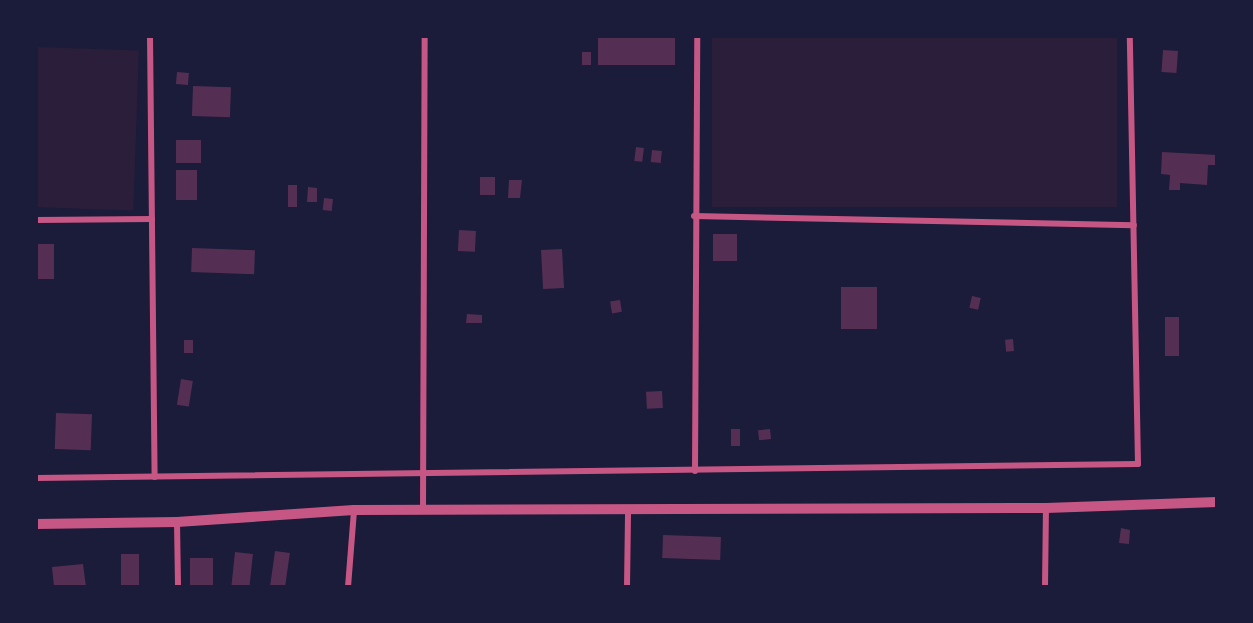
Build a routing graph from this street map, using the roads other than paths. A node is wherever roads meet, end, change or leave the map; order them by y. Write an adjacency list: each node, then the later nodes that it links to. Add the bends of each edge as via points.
1 (150, 36): 6 (street)
2 (425, 36): 10 (street)
3 (698, 36): 5 (street)
4 (1130, 36): 8 (street)
5 (694, 216): 8 (street); 9 (street)
6 (152, 219): 7 (street); 11 (street)
7 (36, 220)
8 (1134, 225): 9 (street, via 1138,464)
9 (695, 471): 10 (street)
10 (425, 475): 11 (street); 16 (street)
11 (155, 477): 12 (street)
12 (36, 478)
13 (1217, 502): 14 (street)
14 (1046, 508): 17 (street); 23 (street)
15 (354, 510): 16 (street); 18 (street); 21 (street)
16 (423, 510): 17 (street)
17 (628, 512): 22 (street)
18 (177, 522): 19 (street); 20 (street)
19 (36, 524)
20 (178, 587)
21 (348, 587)
22 (627, 587)
23 (1045, 587)

